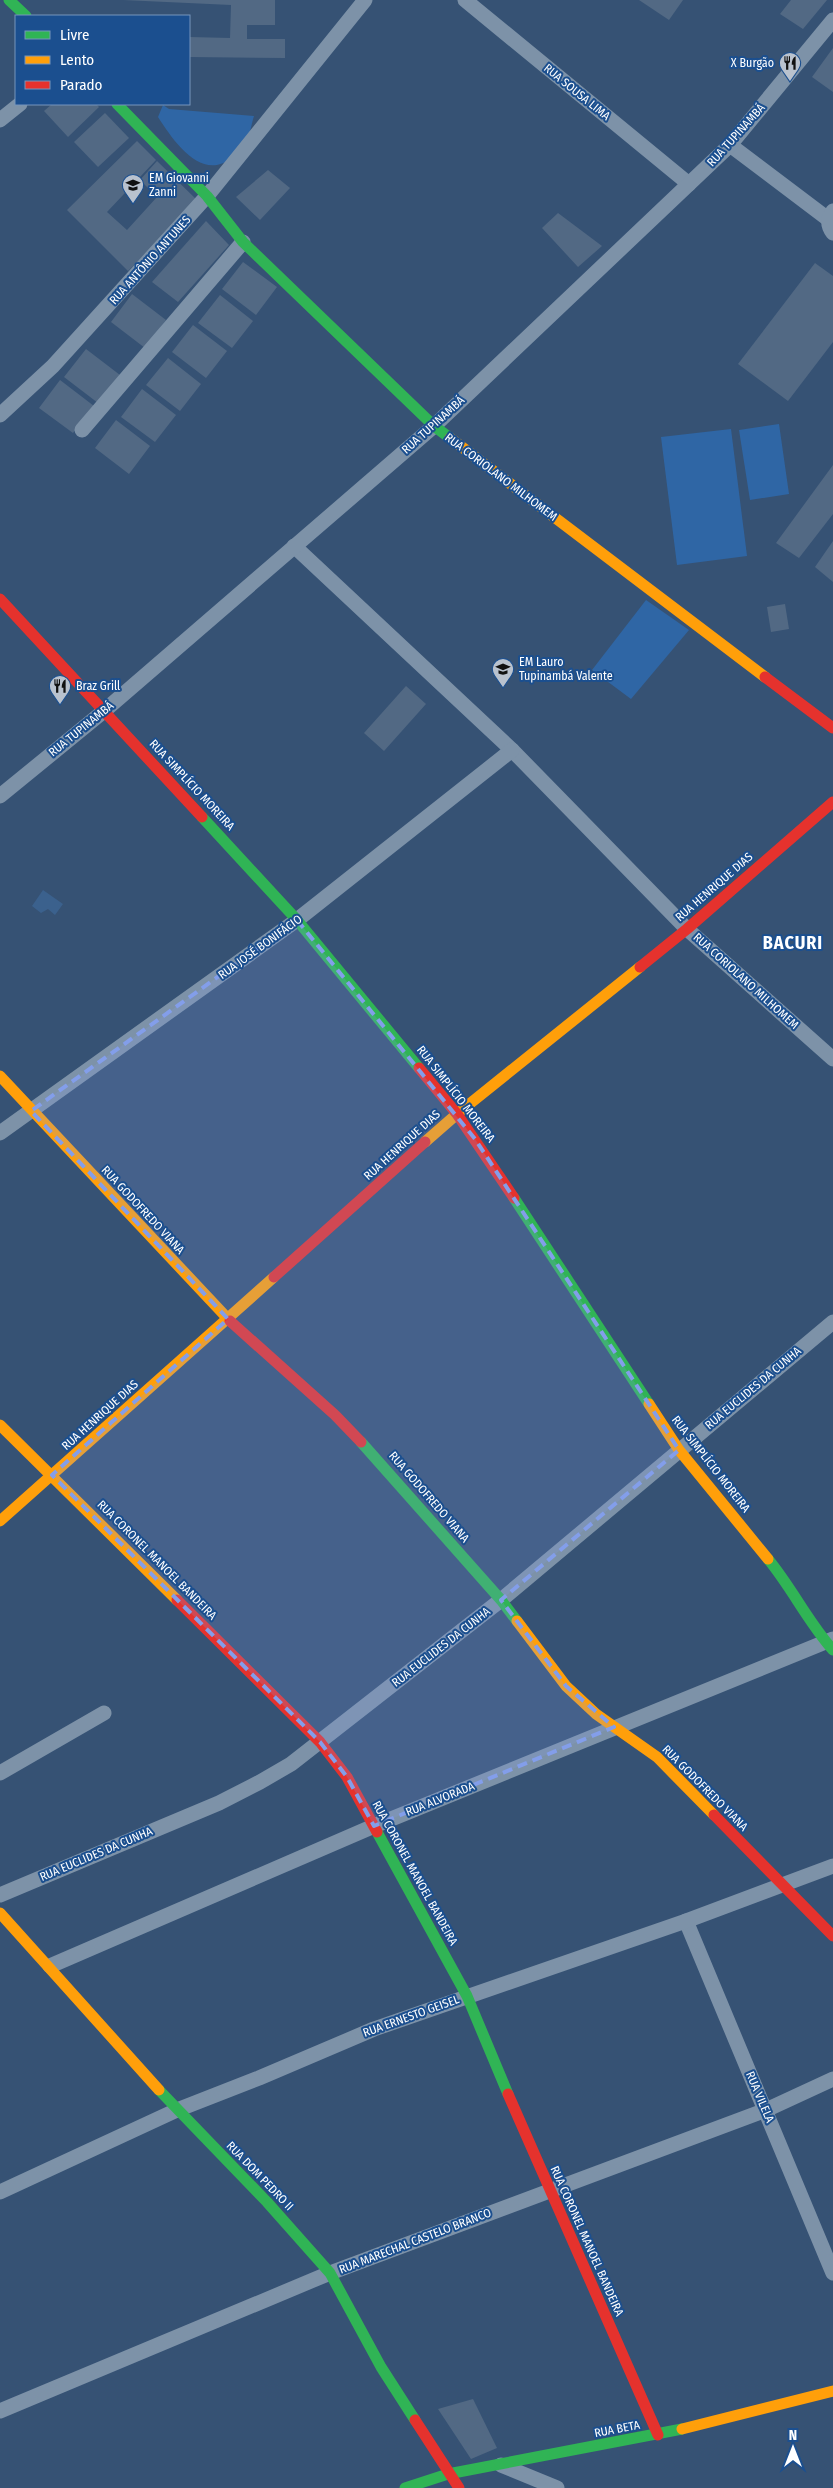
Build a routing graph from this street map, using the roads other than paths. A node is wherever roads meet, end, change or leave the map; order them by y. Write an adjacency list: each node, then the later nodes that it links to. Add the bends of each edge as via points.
1 (9, 0): 4 (street)
2 (365, 0): 11 (street, RUA ANTÔNIO ANTUNES)
3 (465, 0): 10 (street, RUA SOUSA LIMA)
4 (25, 15)
5 (833, 20): 9 (street, RUA TUPINAMBÁ)
6 (19, 105): 8 (street)
7 (118, 105): 11 (street, RUA CORIOLANO MILHOMEM)
8 (0, 120)
9 (730, 145): 10 (street, RUA TUPINAMBÁ); 12 (street)
10 (689, 184): 15 (street, RUA TUPINAMBÁ)
11 (207, 196): 13 (street, RUA CORIOLANO MILHOMEM); 14 (street, RUA ANTÔNIO ANTUNES, via 53,366)
12 (831, 221)
13 (243, 242): 15 (street, RUA CORIOLANO MILHOMEM); 16 (street)
14 (0, 415)
15 (434, 426): 17 (street, RUA TUPINAMBÁ); 20 (street, RUA CORIOLANO MILHOMEM)
16 (82, 430)
17 (294, 546): 19 (street, RUA TUPINAMBÁ); 21 (street, RUA CORIOLANO MILHOMEM)
18 (0, 599): 19 (street, RUA SIMPLÍCIO MOREIRA)
19 (104, 711): 22 (street, RUA TUPINAMBÁ); 24 (street, RUA SIMPLÍCIO MOREIRA)
20 (833, 728)
21 (512, 750): 24 (street, RUA JOSÉ BONIFÁCIO); 25 (street, RUA CORIOLANO MILHOMEM)
22 (0, 796)
23 (833, 802): 25 (street, RUA HENRIQUE DIAS)
24 (297, 920): 28 (street, RUA JOSÉ BONIFÁCIO); 29 (street, RUA SIMPLÍCIO MOREIRA)
25 (687, 929): 26 (street, RUA CORIOLANO MILHOMEM); 29 (street, RUA HENRIQUE DIAS)
26 (833, 1059)
27 (0, 1076): 28 (street, RUA GODOFREDO VIANA)
28 (31, 1111): 30 (street, RUA JOSÉ BONIFÁCIO); 31 (street, RUA GODOFREDO VIANA)
29 (457, 1114): 31 (street, RUA HENRIQUE DIAS); 34 (street, RUA SIMPLÍCIO MOREIRA)
30 (0, 1133)
31 (228, 1320): 35 (street, RUA HENRIQUE DIAS); 37 (street, RUA GODOFREDO VIANA, via 335,1414)
32 (833, 1322): 34 (street, RUA EUCLIDES DA CUNHA)
33 (0, 1425): 35 (street, RUA CORONEL MANOEL BANDEIRA)
34 (679, 1450): 37 (street, RUA EUCLIDES DA CUNHA); 38 (street, RUA SIMPLÍCIO MOREIRA, via 786,1581)
35 (52, 1475): 36 (street, RUA HENRIQUE DIAS); 41 (street, RUA CORONEL MANOEL BANDEIRA)
36 (0, 1521)
37 (501, 1600): 40 (street, RUA GODOFREDO VIANA, via 566,1686); 41 (street, RUA EUCLIDES DA CUNHA)
38 (827, 1641): 40 (street, RUA ALVORADA)
39 (104, 1713): 42 (street)
40 (614, 1727): 43 (street, RUA ALVORADA); 45 (street, RUA GODOFREDO VIANA, via 657,1757)
41 (320, 1742): 43 (street, RUA CORONEL MANOEL BANDEIRA, via 347,1777); 46 (street, RUA EUCLIDES DA CUNHA, via 260,1782 219,1802)
42 (0, 1773)
43 (374, 1826): 50 (street, RUA ALVORADA); 51 (street, RUA CORONEL MANOEL BANDEIRA)
44 (833, 1866): 45 (street, RUA ERNESTO GEISEL)
45 (782, 1886): 48 (street, RUA ERNESTO GEISEL); 49 (street, RUA GODOFREDO VIANA)
46 (0, 1895)
47 (0, 1914): 50 (street, RUA DOM PEDRO II)
48 (686, 1921): 51 (street, RUA ERNESTO GEISEL); 54 (street, RUA VILELA)
49 (833, 1936)
50 (50, 1966): 53 (street, RUA DOM PEDRO II)
51 (467, 1996): 53 (street, RUA ERNESTO GEISEL, via 374,2029); 55 (street, RUA CORONEL MANOEL BANDEIRA)
52 (833, 2079): 54 (street, RUA MARECHAL CASTELO BRANCO)
53 (177, 2110): 56 (street, RUA ERNESTO GEISEL); 57 (street, RUA DOM PEDRO II, via 267,2202)
54 (766, 2110): 55 (street, RUA MARECHAL CASTELO BRANCO); 58 (street, RUA VILELA)
55 (549, 2191): 57 (street, RUA MARECHAL CASTELO BRANCO); 61 (street, RUA CORONEL MANOEL BANDEIRA)
56 (0, 2192)
57 (330, 2273): 60 (street, RUA MARECHAL CASTELO BRANCO); 63 (street, RUA DOM PEDRO II, via 382,2367)
58 (833, 2273)
59 (833, 2391): 61 (street, RUA BETA)
60 (0, 2411)
61 (658, 2435): 62 (street, RUA BETA)
62 (501, 2466): 63 (street, RUA BETA); 66 (street)
63 (448, 2474): 64 (street, RUA BETA); 65 (street, RUA DOM PEDRO II)
64 (405, 2488)
65 (459, 2488)
66 (557, 2488)

